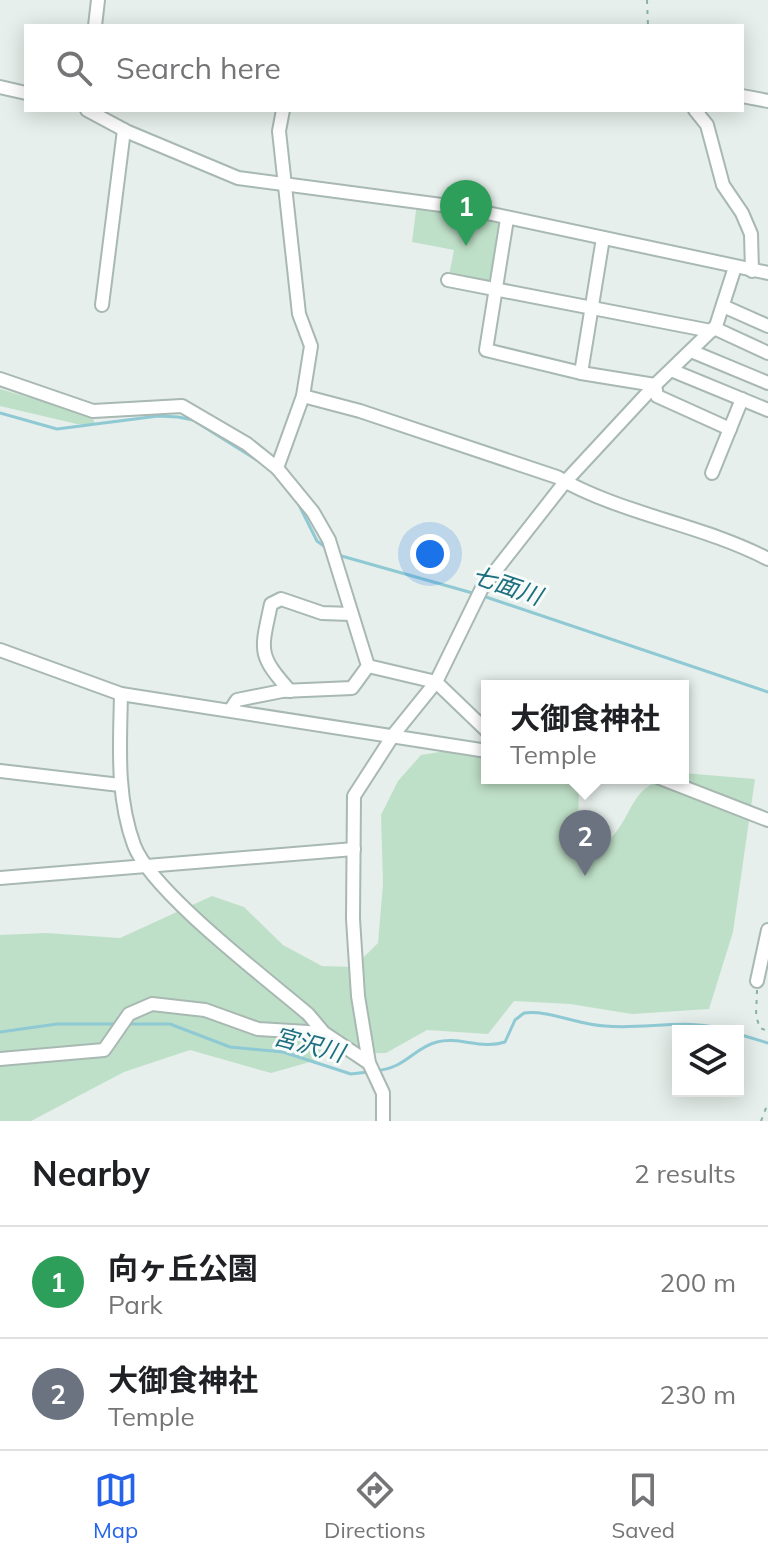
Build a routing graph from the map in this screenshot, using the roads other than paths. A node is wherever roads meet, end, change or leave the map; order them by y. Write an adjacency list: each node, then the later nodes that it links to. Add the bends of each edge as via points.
1 (98, 0): 2 (street)
2 (95, 24)
3 (0, 87): 4 (street)
4 (24, 93)
5 (744, 96): 6 (street)
6 (768, 101)
7 (91, 112): 10 (street)
8 (283, 112): 11 (street, via 279,131)
9 (697, 112): 15 (street, via 707,125 723,185 751,234)
10 (124, 130): 11 (street, via 238,178); 19 (street)
11 (287, 186): 12 (street, via 415,200); 31 (street, via 299,314 311,346)
12 (507, 219): 13 (street); 18 (street)
13 (603, 238): 14 (street); 20 (street)
14 (735, 267): 15 (street); 21 (street)
15 (752, 271): 16 (street)
16 (768, 273)
17 (448, 280): 18 (street)
18 (496, 288): 20 (street); 27 (street, via 486,350)
19 (102, 305)
20 (592, 305): 23 (street); 27 (street)
21 (723, 306): 22 (street); 23 (street)
22 (768, 326)
23 (712, 330): 24 (street); 25 (street)
24 (691, 351): 26 (street); 29 (street)
25 (768, 353)
26 (671, 370): 30 (street); 32 (street)
27 (581, 373): 30 (street)
28 (0, 379): 35 (street, via 93,411 182,406)
29 (768, 383)
30 (655, 385): 34 (street, via 657,396); 37 (street)
31 (303, 396): 35 (street); 37 (street)
32 (742, 399): 33 (street); 34 (street)
33 (768, 410)
34 (730, 429): 36 (street)
35 (277, 468): 39 (street, via 331,544)
36 (712, 473)
37 (565, 482): 38 (street); 42 (street, via 482,588)
38 (768, 559)
39 (351, 614): 41 (street); 43 (street, via 322,613 281,599 271,604 265,662)
40 (0, 650): 44 (street)
41 (368, 666): 42 (street); 43 (street, via 352,688)
42 (436, 682): 46 (street); 47 (street)
43 (290, 691): 45 (street, via 237,700)
44 (121, 694): 45 (street); 51 (street)
45 (231, 709): 47 (street)
46 (481, 725)
47 (394, 734): 48 (street); 53 (street, via 354,796)
48 (481, 750)
49 (0, 771): 51 (street)
50 (675, 784): 52 (street)
51 (120, 785): 54 (street, via 126,821)
52 (768, 820)
53 (354, 849): 54 (street); 60 (street, via 358,996)
54 (145, 864): 55 (street); 58 (street, via 156,882)
55 (0, 878)
56 (768, 930): 57 (street)
57 (757, 981)
58 (324, 1033): 59 (street, via 258,1029 205,1010 152,1004 129,1014 104,1050); 60 (street)
59 (0, 1059)
60 (369, 1063): 61 (street, via 383,1093)
61 (383, 1121)

